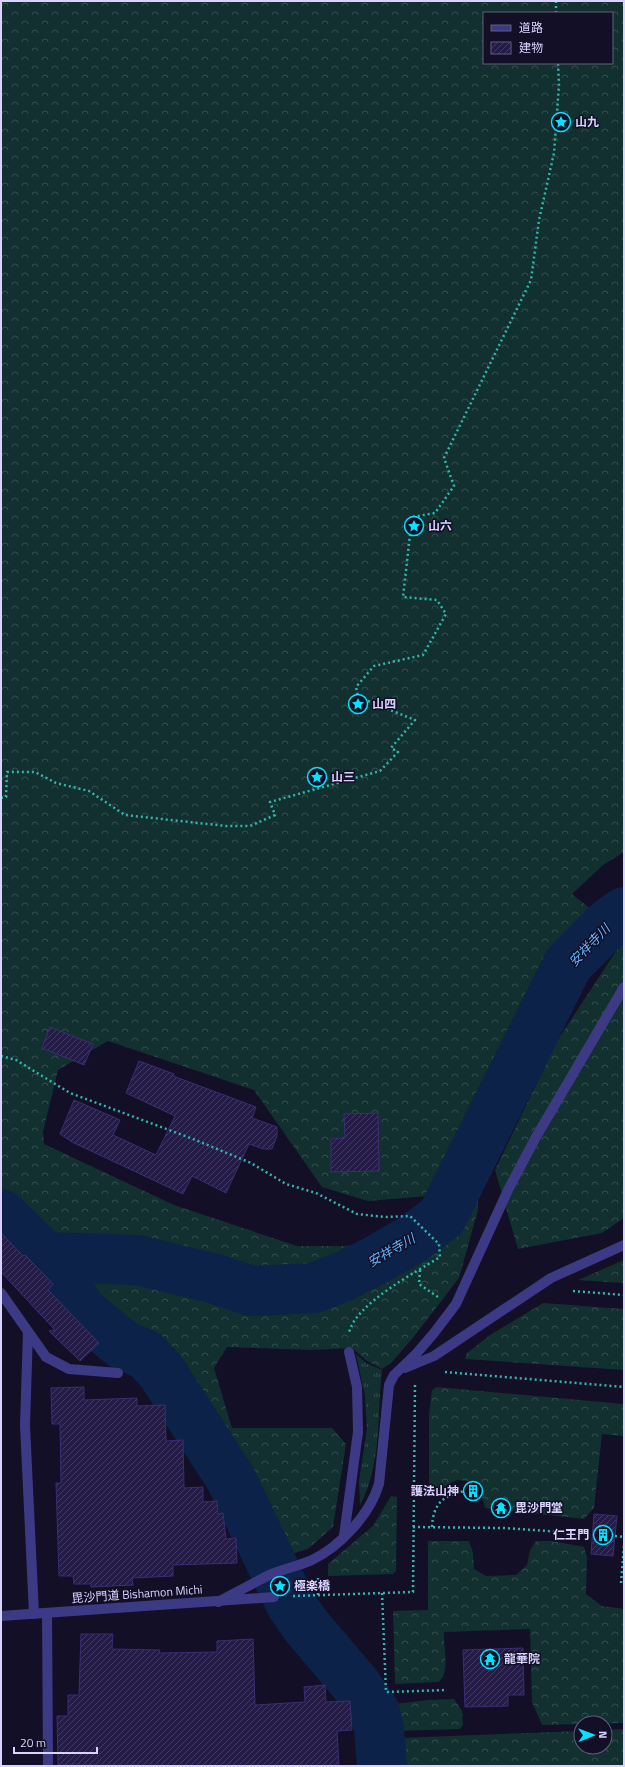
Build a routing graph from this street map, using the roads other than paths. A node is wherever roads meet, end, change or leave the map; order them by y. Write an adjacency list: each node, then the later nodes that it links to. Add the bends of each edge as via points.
1 (624, 987): 6 (street, via 536,1137 508,1190 456,1304)
2 (624, 1245): 6 (street, via 551,1278 434,1356)
3 (1, 1293): 4 (street)
4 (28, 1332): 7 (street, via 46,1357 69,1369); 12 (street, via 25,1425)
5 (349, 1352): 8 (street, via 357,1387 358,1432)
6 (401, 1370): 8 (street, via 394,1375 389,1385 379,1484 375,1498 359,1522)
7 (118, 1373)
8 (344, 1536): 10 (street, via 317,1557 270,1575)
9 (274, 1597): 10 (street, 毘沙門道 Bishamon Michi)
10 (218, 1602): 11 (street, 毘沙門道 Bishamon Michi)
11 (47, 1613): 12 (street, 毘沙門道 Bishamon Michi); 14 (street)
12 (34, 1614): 13 (street, 毘沙門道 Bishamon Michi)
13 (1, 1616)
14 (48, 1766)

